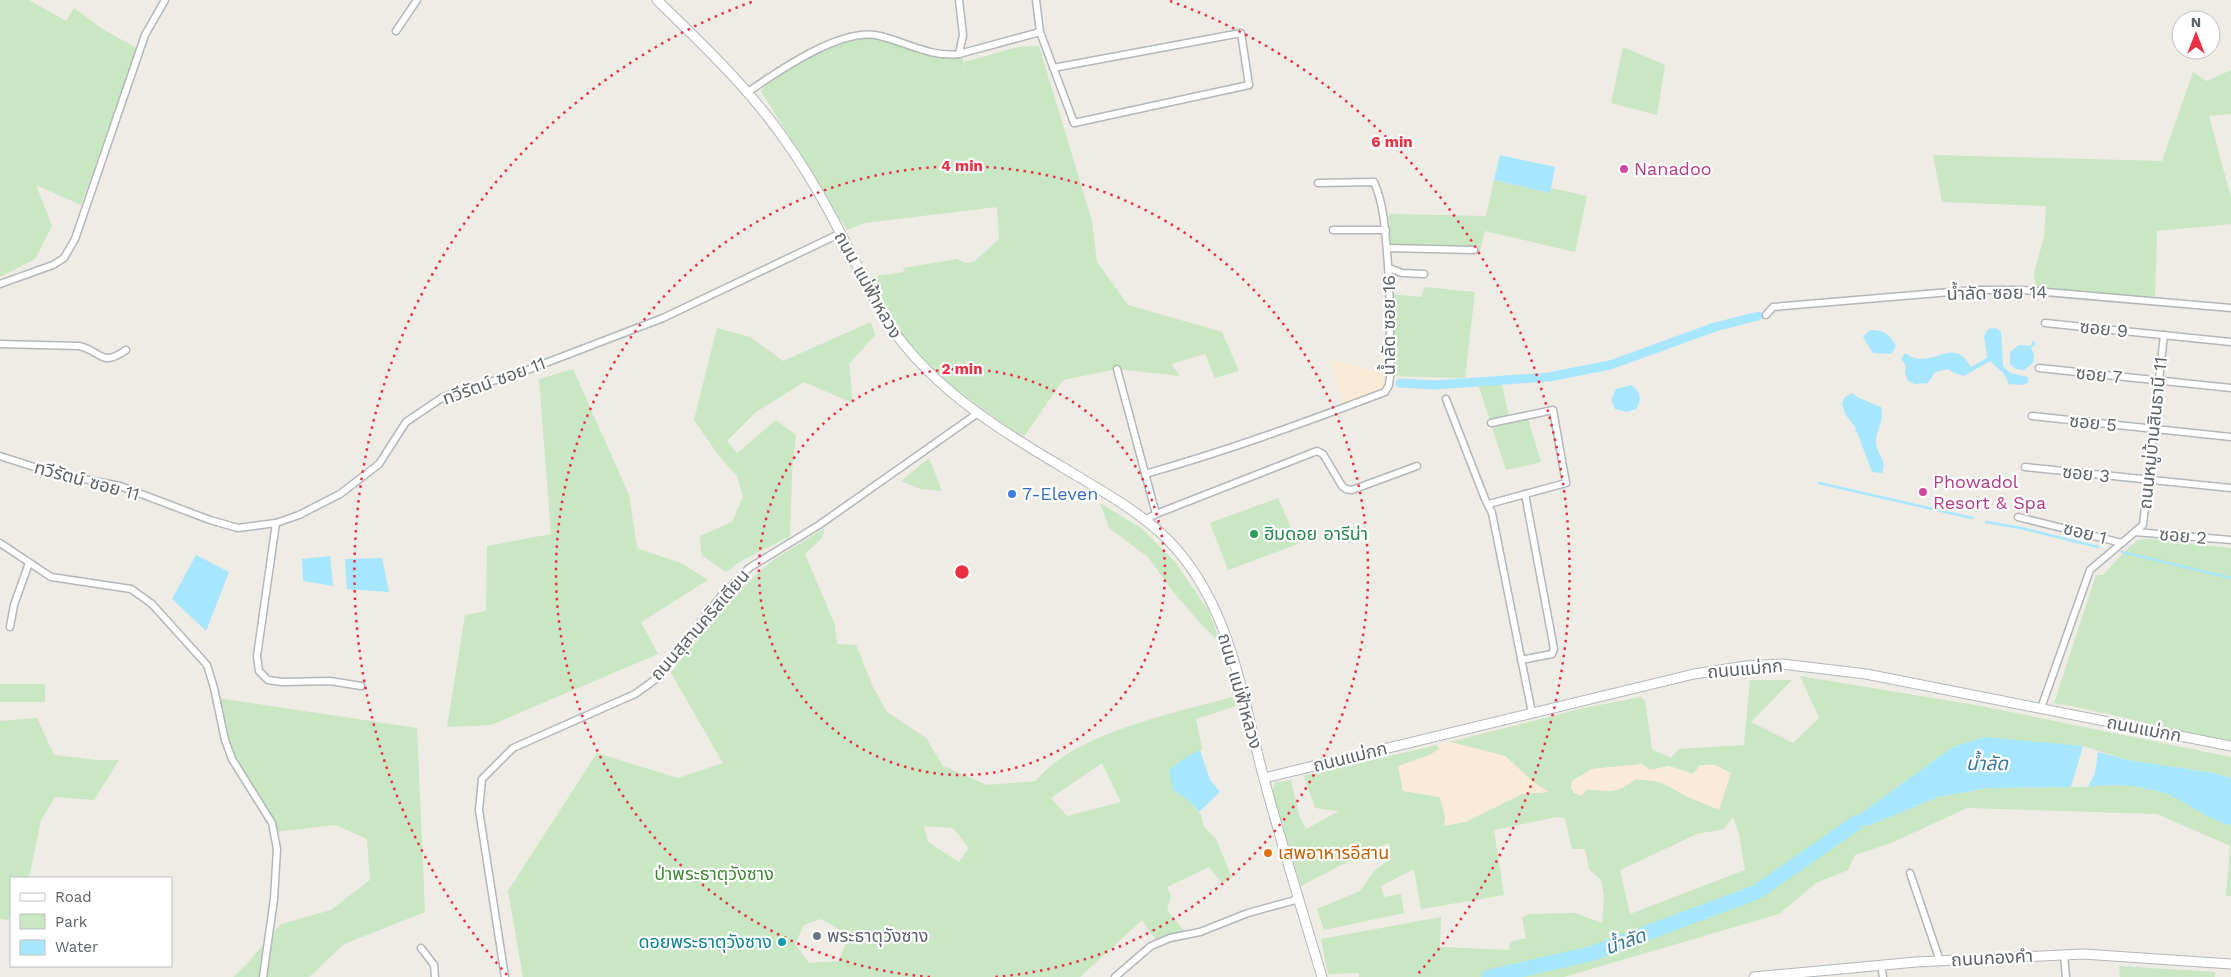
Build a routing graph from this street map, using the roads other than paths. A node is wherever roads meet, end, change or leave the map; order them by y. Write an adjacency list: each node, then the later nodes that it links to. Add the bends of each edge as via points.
1 (165, 0): 19 (street, via 145,35 75,239 64,258)
2 (417, 0): 6 (street)
3 (657, 0): 10 (street, ถนน แม่ฟ้าหลวง)
4 (959, 0): 8 (street, via 963,35)
5 (1036, 0): 7 (street)
6 (396, 31)
7 (1040, 32): 8 (street); 9 (street)
8 (958, 54): 10 (street, via 946,56 878,35 859,35 840,39 777,72)
9 (1053, 68): 9 (street, via 1074,123 1249,85 1241,33)
10 (748, 92): 14 (street, ถนน แม่ฟ้าหลวง, via 793,152)
11 (1318, 183): 13 (street, น้ำลัด ซอย 16, via 1374,182)
12 (1334, 230): 13 (street)
13 (1386, 230): 15 (street, น้ำลัด ซอย 16)
14 (839, 234): 32 (street, ถนน แม่ฟ้าหลวง, via 904,347 930,374); 48 (street, ทวีรัตน์ ซอย 11, via 663,318 530,369 443,397 406,422 379,464 340,494)
15 (1387, 248): 16 (street); 17 (street, น้ำลัด ซอย 16)
16 (1474, 250)
17 (1388, 268): 18 (street, via 1402,273); 40 (street, น้ำลัด ซอย 16, via 1390,376 1385,392 1289,429)
18 (1424, 274)
19 (0, 284)
20 (2231, 308): 21 (street, น้ำลัด ซอย 14, via 2036,290 1974,290 1773,307)
21 (1766, 315)
22 (2045, 323): 23 (street, ซอย 9)
23 (2164, 335): 24 (street, ซอย 9); 29 (street, ถนนหมู่บ้านสินธานี 11)
24 (2231, 342)
25 (0, 344): 26 (street, via 79,346 88,348 103,359)
26 (126, 350)
27 (2039, 368): 29 (street, ซอย 7)
28 (1117, 370): 40 (street)
29 (2158, 381): 30 (street, ซอย 7); 35 (street, ถนนหมู่บ้านสินธานี 11)
30 (2231, 388)
31 (1446, 399): 44 (street)
32 (978, 413): 47 (street, ถนน แม่ฟ้าหลวง); 70 (street, ถนนสุสานคริสเตียน, via 819,525 749,568 721,596 656,679 634,694 513,748 482,779 479,810)
33 (2032, 416): 35 (street, ซอย 5)
34 (1491, 423): 43 (street, via 1553,410 1566,483)
35 (2153, 430): 36 (street, ซอย 5); 41 (street, ถนนหมู่บ้านสินธานี 11)
36 (2231, 437)
37 (0, 456): 48 (street, ทวีรัตน์ ซอย 11, via 54,473 120,486 238,528)
38 (1417, 466): 45 (street, via 1352,490 1342,486 1323,454 1317,451)
39 (2025, 467): 41 (street, ซอย 3)
40 (1145, 474): 45 (street)
41 (2148, 480): 42 (street, ซอย 3); 49 (street, ถนนหมู่บ้านสินธานี 11, via 2143,525)
42 (2231, 488)
43 (1526, 494): 44 (street); 55 (street, via 1554,649 1552,654)
44 (1489, 504): 55 (street)
45 (1156, 514): 47 (street)
46 (2018, 517): 51 (street, ซอย 1)
47 (1145, 520): 60 (street, ถนน แม่ฟ้าหลวง, via 1181,556 1218,617 1238,672)
48 (276, 523): 56 (street, via 257,656 259,671 268,680 330,681)
49 (2135, 532): 50 (street, ซอย 2); 51 (street, ถนนหมู่บ้านสินธานี 11)
50 (2231, 540)
51 (2122, 543): 57 (street, ถนนหมู่บ้านสินธานี 11, via 2090,570)
52 (0, 544): 53 (street)
53 (29, 563): 54 (street); 68 (street, via 51,577 131,589 152,604 207,665 232,759 272,822 277,849)
54 (10, 627)
55 (1521, 660): 58 (street)
56 (361, 686)
57 (2040, 708): 58 (street, ถนนแม่กก, via 1866,674 1782,664 1694,674); 59 (street, ถนนแม่กก)
58 (1532, 714): 60 (street, ถนนแม่กก)
59 (2231, 746)
60 (1264, 778): 62 (street, ถนน แม่ฟ้าหลวง)
61 (1910, 873): 65 (street)
62 (1299, 899): 71 (street, via 1152,946); 72 (street, ถนน แม่ฟ้าหลวง)
63 (421, 948): 69 (street, via 434,965)
64 (2064, 955): 65 (street, ถนนกองคำ); 66 (street, ถนนกองคำ); 75 (street)
65 (1940, 961): 67 (street, ถนนกองคำ)
66 (2231, 964)
67 (1881, 966): 73 (street, ถนนกองคำ); 74 (street)
68 (263, 977)
69 (435, 977)
70 (505, 977)
71 (1115, 977)
72 (1322, 977)
73 (1754, 977)
74 (1884, 977)
75 (2066, 977)

